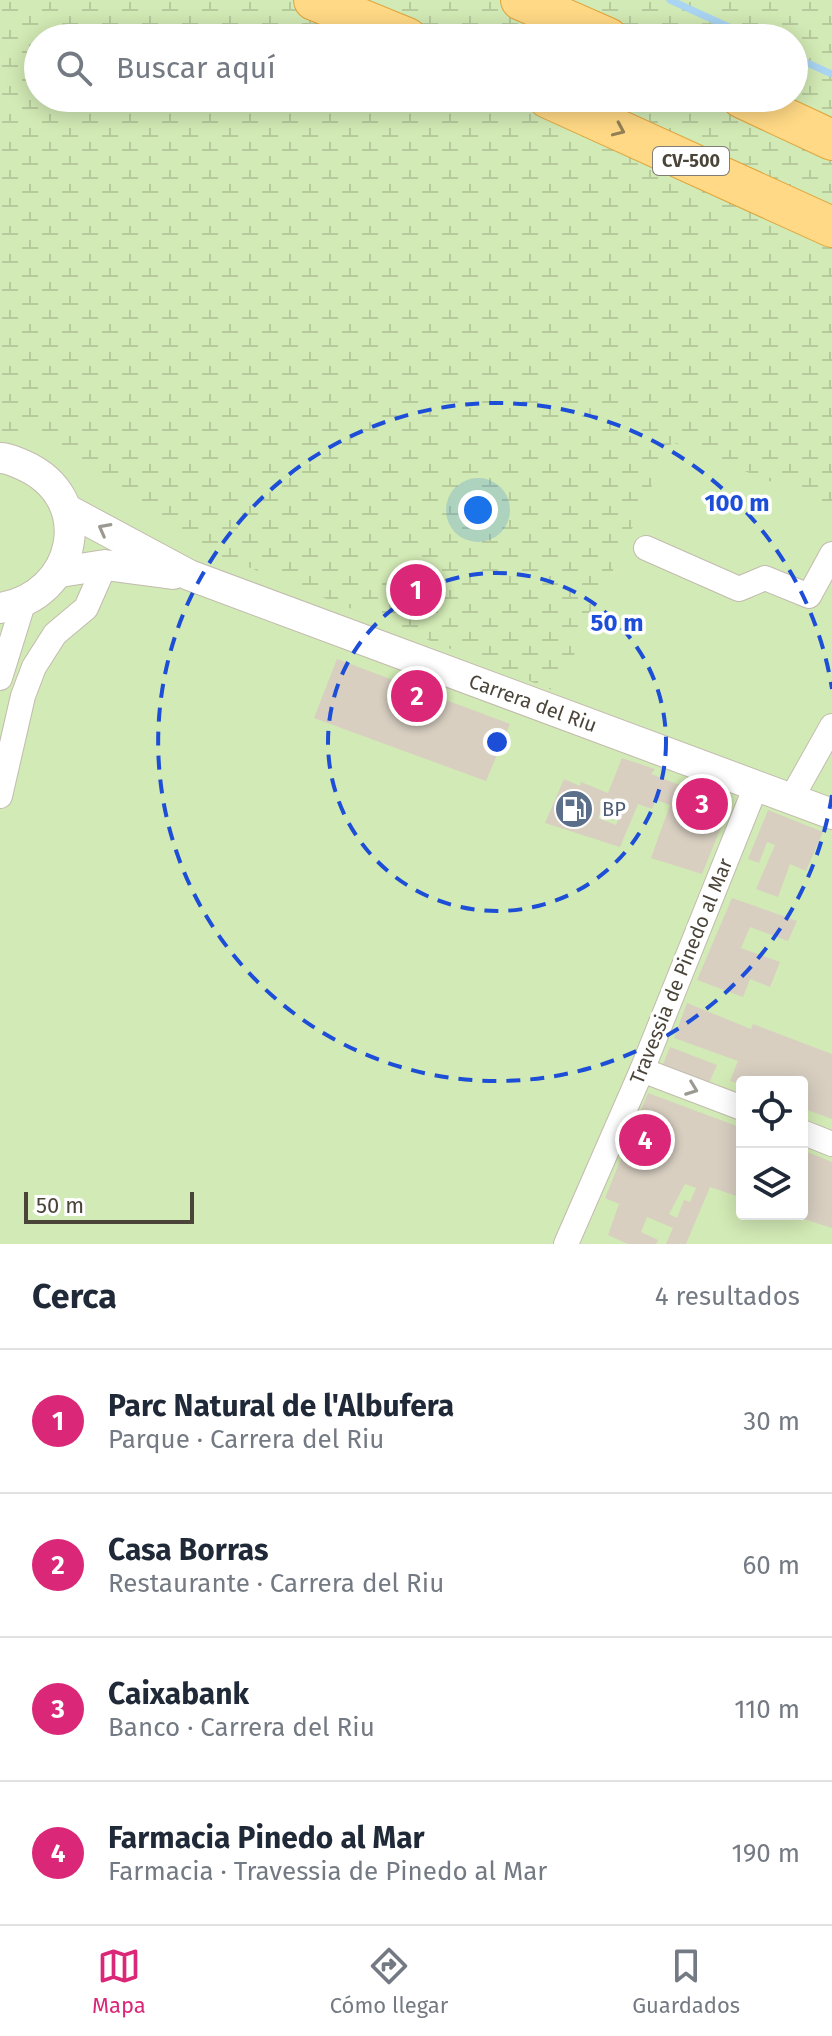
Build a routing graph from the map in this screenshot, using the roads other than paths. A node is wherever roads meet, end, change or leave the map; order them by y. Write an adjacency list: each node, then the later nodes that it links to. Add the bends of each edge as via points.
1 (314, 0): 3 (highway)
2 (521, 0): 4 (highway)
3 (373, 24)
4 (576, 24)
5 (579, 112): 8 (highway, CV-500, one-way to 8)
6 (772, 112): 7 (highway)
7 (832, 140)
8 (832, 227)
9 (0, 458): 10 (street, via 44,474)
10 (68, 510): 14 (street, via 71,542); 15 (street, Carrera del Riu, one-way to 10)
11 (646, 548): 12 (street, via 739,589 765,578 809,596)
12 (832, 554)
13 (105, 565): 14 (street, Carrera del Riu); 15 (street, Carrera del Riu); 20 (street, via 86,608 55,634 34,667)
14 (60, 572): 16 (street)
15 (189, 575): 19 (street, Carrera del Riu)
16 (12, 606): 17 (street)
17 (0, 678)
18 (832, 726): 21 (street)
19 (756, 786): 21 (street, Carrera del Riu); 23 (street, Travessia de Pinedo al Mar)
20 (0, 796)
21 (791, 799): 22 (street, Carrera del Riu)
22 (832, 814)
23 (642, 1070): 24 (street, one-way to 24); 27 (street, Travessia de Pinedo al Mar)
24 (736, 1106)
25 (808, 1134): 26 (street)
26 (832, 1144)
27 (566, 1244)

